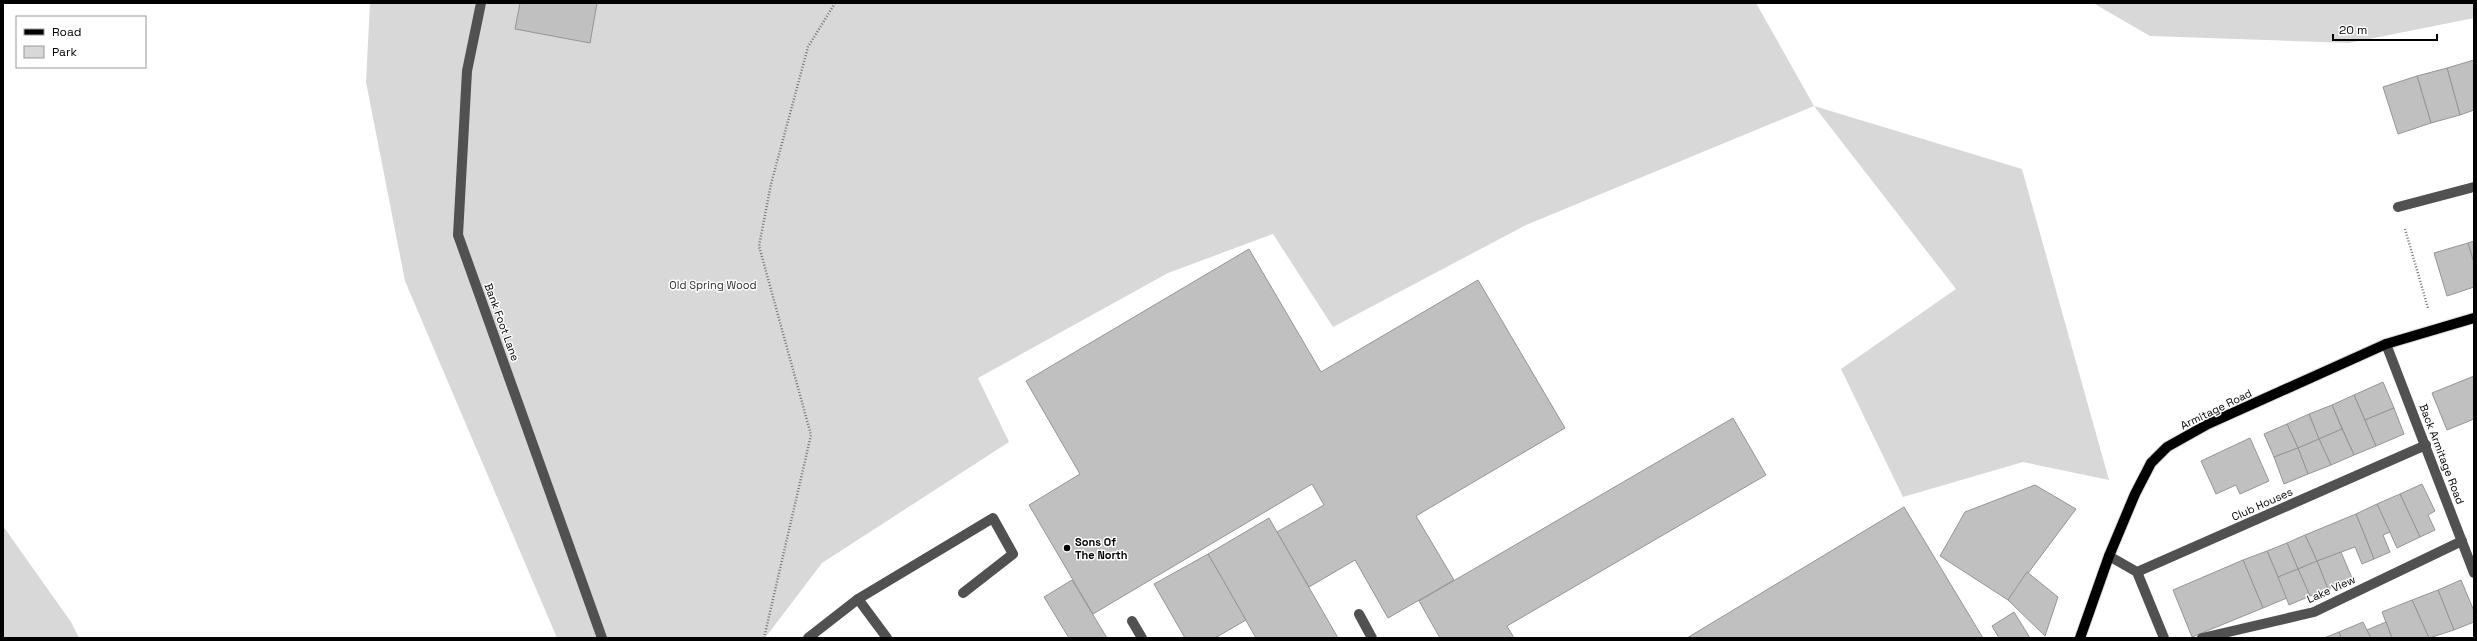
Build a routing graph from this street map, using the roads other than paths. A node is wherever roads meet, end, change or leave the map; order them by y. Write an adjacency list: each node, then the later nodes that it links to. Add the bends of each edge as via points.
1 (481, 3): 15 (street, Bank Foot Lane, via 467,71 458,235)
2 (2474, 187): 3 (street)
3 (2398, 207)
4 (2474, 318): 5 (main road, Armitage Road)
5 (2386, 344): 6 (street, Back Armitage Road); 8 (main road, Armitage Road, via 2208,424 2167,447 2151,463)
6 (2426, 445): 7 (street, Back Armitage Road); 9 (street, Club Houses)
7 (2462, 541): 10 (street, Back Armitage Road); 22 (street, Lake View, via 2314,612)
8 (2109, 556): 9 (street); 20 (main road, Armitage Road)
9 (2137, 572): 21 (street)
10 (2474, 573)
11 (963, 593): 12 (street, via 1013,554 992,518)
12 (858, 599): 16 (street); 17 (street)
13 (1359, 614): 19 (street)
14 (1132, 621): 18 (street)
15 (602, 638)
16 (808, 638)
17 (887, 638)
18 (1142, 638)
19 (1372, 638)
20 (2080, 638)
21 (2164, 638)
22 (2202, 638)

